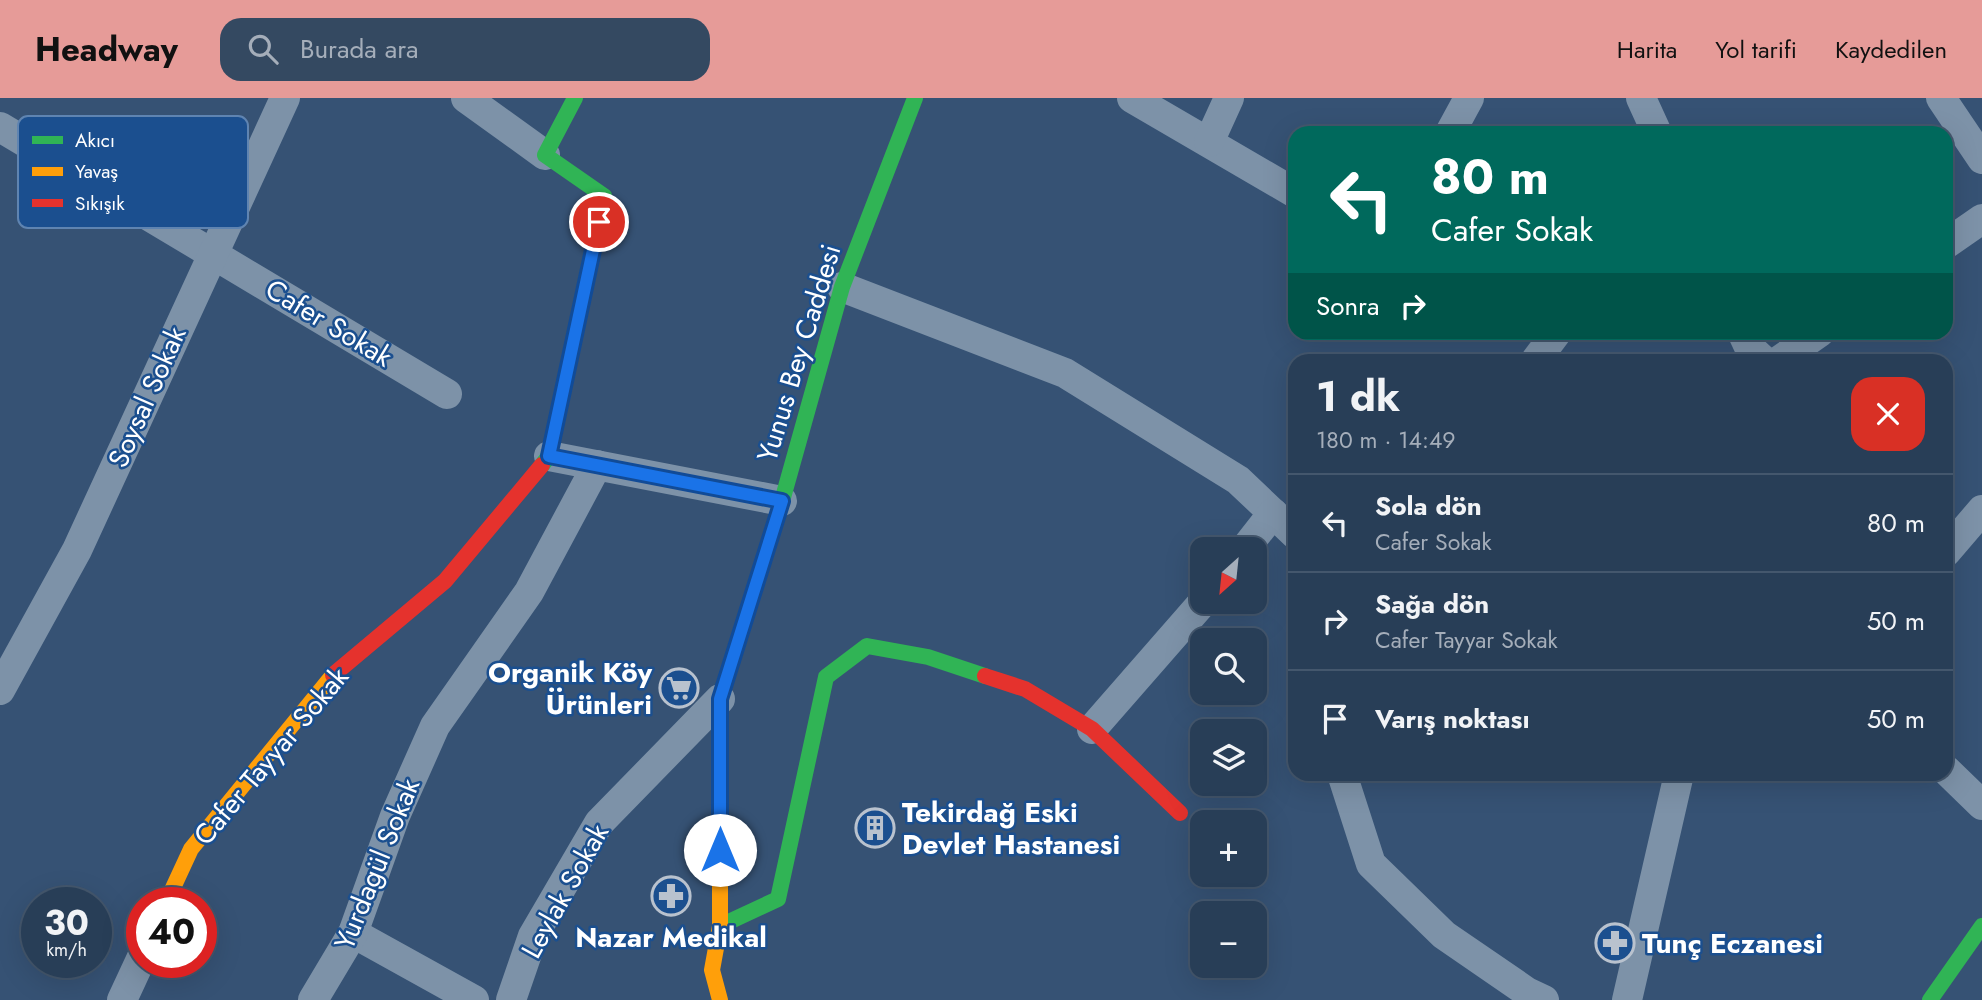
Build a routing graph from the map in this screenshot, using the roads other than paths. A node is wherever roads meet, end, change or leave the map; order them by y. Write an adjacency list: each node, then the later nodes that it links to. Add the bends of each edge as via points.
1 (285, 98): 17 (street, Soysal Sokak)
2 (466, 98): 15 (street)
3 (575, 98): 15 (street)
4 (915, 98): 24 (street, Yunus Bey Caddesi)
5 (1132, 98): 14 (street)
6 (1229, 98): 14 (street)
7 (1469, 98): 10 (street)
8 (1641, 98): 11 (street)
9 (1941, 98): 16 (street)
10 (1454, 126)
11 (1654, 126)
12 (0, 127): 13 (street, Cafer Sokak)
13 (18, 138)
14 (1209, 142): 18 (street)
15 (545, 155): 30 (street, Cafer Tayyar Sokak, via 604,196)
16 (1982, 159)
17 (248, 177)
18 (1288, 190)
19 (1982, 219): 22 (street)
20 (170, 228): 23 (street, Cafer Sokak)
21 (224, 228): 23 (street, Soysal Sokak)
22 (1953, 239)
23 (212, 253): 29 (street, Cafer Sokak); 39 (street, Soysal Sokak, via 77,550)
24 (842, 287): 32 (street, Yunus Bey Caddesi); 34 (street, via 1065,373 1238,480)
25 (1745, 340): 27 (street)
26 (1809, 340): 28 (street)
27 (1756, 354)
28 (1789, 354)
29 (447, 394)
30 (549, 456): 31 (street); 47 (street, Cafer Tayyar Sokak, via 445,582 334,674 191,849)
31 (597, 465): 32 (street); 50 (street, Yurdagül Sokak, via 528,592 435,726 395,816)
32 (782, 501): 40 (street, Yunus Bey Caddesi)
33 (1982, 510): 37 (street)
34 (1273, 513): 35 (street); 36 (street)
35 (1288, 527)
36 (1254, 537)
37 (1953, 544)
38 (1193, 614): 41 (street)
39 (0, 691)
40 (720, 699): 48 (street, Yunus Bey Caddesi); 57 (street, Leylak Sokak, via 599,823 533,936)
41 (1092, 729): 46 (street); 48 (street, via 1025,689 928,657 867,646 826,677 778,899)
42 (1953, 777): 45 (street)
43 (1344, 781): 59 (street, via 1371,864 1444,935)
44 (1677, 781): 60 (street)
45 (1982, 804)
46 (1180, 813)
47 (173, 887)
48 (720, 926): 51 (street, Yunus Bey Caddesi)
49 (1982, 926): 61 (street)
50 (353, 933): 55 (street, Yurdagül Sokak); 56 (street)
51 (716, 950): 53 (street); 58 (street, Yunus Bey Caddesi, via 712,970)
52 (132, 978): 54 (street)
53 (700, 987)
54 (122, 1000)
55 (313, 1000)
56 (474, 1000)
57 (511, 1000)
58 (720, 1000)
59 (1544, 1000)
60 (1627, 1000)
61 (1930, 1000)

